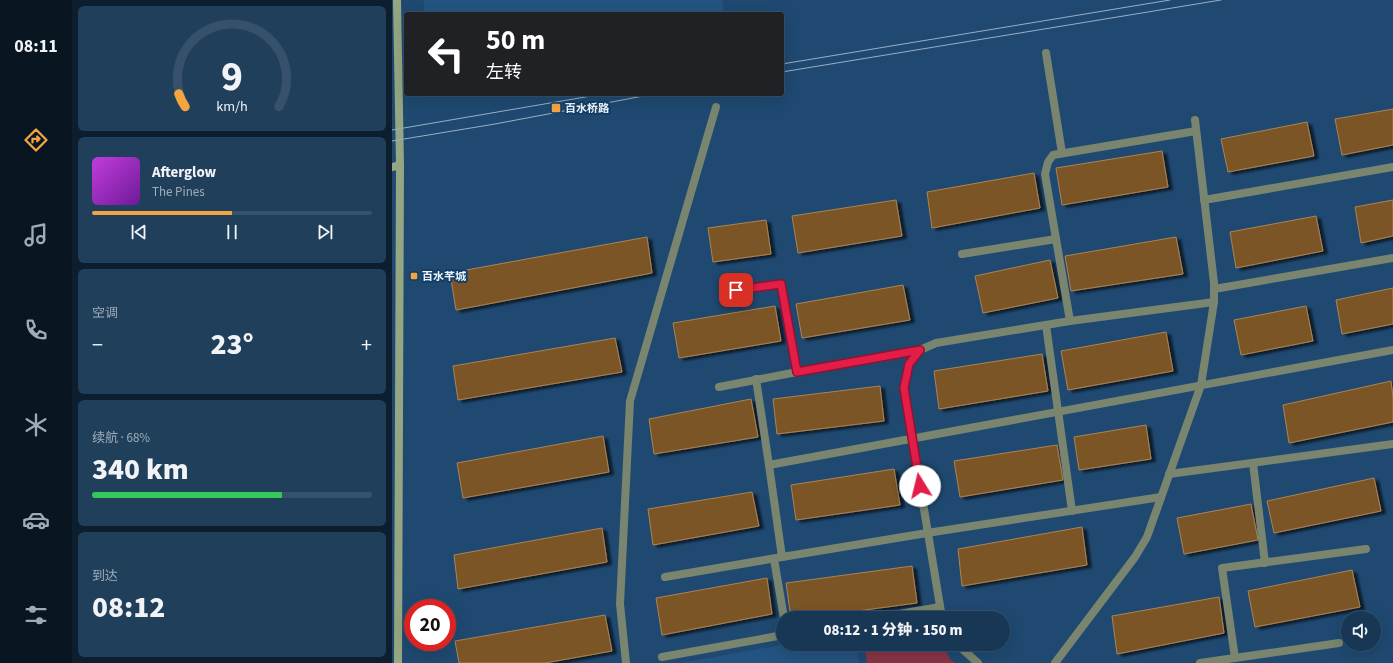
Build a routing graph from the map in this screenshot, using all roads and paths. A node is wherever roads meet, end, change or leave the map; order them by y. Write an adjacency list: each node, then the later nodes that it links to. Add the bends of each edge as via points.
1 (397, 0): 3 (street)
2 (1046, 53): 7 (lane)
3 (395, 107): 8 (street)
4 (716, 108): 48 (lane, via 630,400 620,604)
5 (1195, 120): 6 (lane)
6 (1196, 130): 7 (lane); 10 (lane)
7 (1062, 154): 11 (lane, via 1053,155 1045,174)
8 (396, 166): 47 (street)
9 (1393, 167): 10 (lane)
10 (1204, 200): 14 (lane)
11 (1056, 239): 12 (lane); 17 (lane)
12 (962, 254)
13 (1393, 258): 14 (lane)
14 (1214, 289): 16 (lane)
15 (736, 290): 21 (lane, via 781,284)
16 (1214, 302): 17 (lane); 23 (lane)
17 (1070, 321): 18 (lane)
18 (1046, 325): 19 (lane, via 936,343); 25 (lane)
19 (920, 350): 21 (lane); 26 (lane, via 909,364 904,388)
20 (1393, 350): 23 (lane)
21 (797, 372): 22 (lane)
22 (756, 379): 24 (lane); 29 (lane)
23 (1201, 385): 25 (lane); 30 (lane)
24 (718, 387)
25 (1059, 411): 26 (lane); 32 (lane)
26 (912, 439): 29 (lane); 33 (lane)
27 (1393, 444): 28 (lane)
28 (1253, 463): 30 (lane); 36 (lane)
29 (770, 465): 35 (lane)
30 (1169, 474): 31 (lane)
31 (1161, 497): 32 (lane); 50 (lane, via 1147,537 1135,557)
32 (1072, 510): 33 (lane)
33 (928, 533): 35 (lane); 38 (lane)
34 (1366, 549): 36 (lane)
35 (778, 558): 37 (lane); 39 (lane)
36 (1265, 563): 46 (lane, via 1222,568)
37 (665, 577)
38 (940, 606): 40 (lane); 41 (lane)
39 (783, 611)
40 (913, 611)
41 (942, 611)
42 (776, 636): 45 (lane)
43 (1339, 643): 46 (lane)
44 (964, 651): 49 (lane)
45 (662, 657)
46 (1235, 658): 51 (lane)
47 (398, 663)
48 (626, 663)
49 (978, 663)
50 (1055, 663)
51 (1200, 663)

